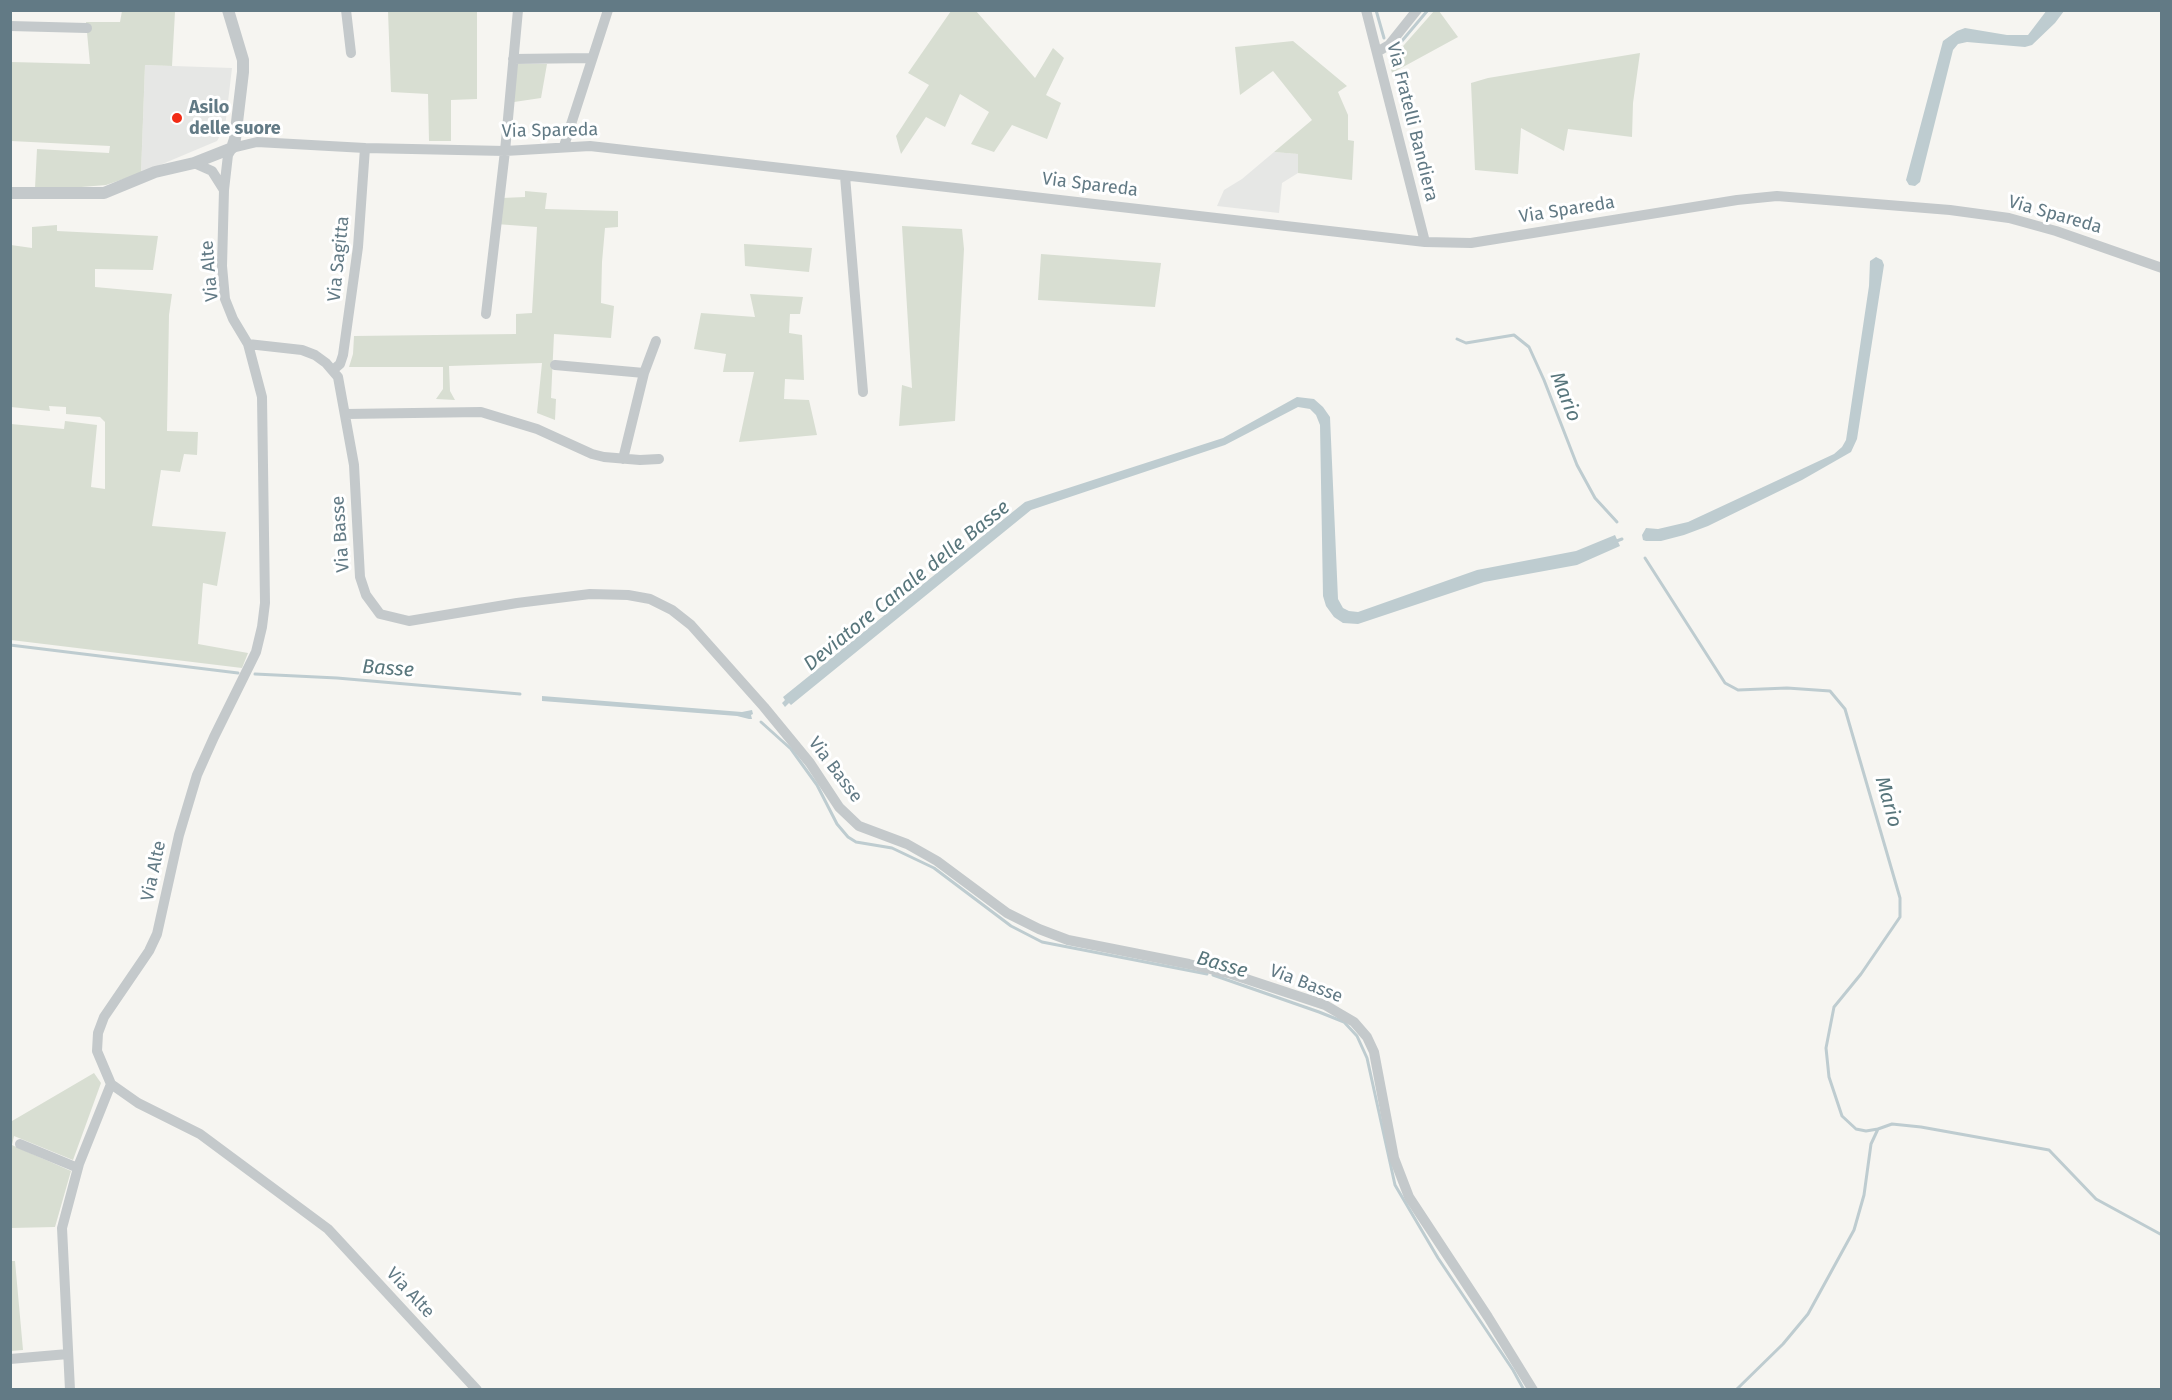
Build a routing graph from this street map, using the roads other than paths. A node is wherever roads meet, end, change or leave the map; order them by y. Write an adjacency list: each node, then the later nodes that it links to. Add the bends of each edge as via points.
1 (228, 10): 14 (street, via 243,60)
2 (346, 10): 10 (street)
3 (518, 10): 12 (street)
4 (608, 10): 11 (street)
5 (1366, 10): 9 (street, Via Fratelli Bandiera)
6 (1417, 10): 9 (street, via 1389,45)
7 (10, 26): 8 (street)
8 (87, 28)
9 (1377, 52): 21 (street, Via Fratelli Bandiera)
10 (351, 53)
11 (592, 58): 12 (street); 13 (street)
12 (513, 59): 16 (street)
13 (564, 146): 16 (street, Via Spareda); 18 (street, Via Spareda)
14 (232, 148): 15 (street, Via Spareda, via 257,142); 17 (street, Via Spareda); 19 (street, Via Alte)
15 (365, 148): 16 (street, Via Spareda); 27 (street, Via Sagitta, via 358,247 343,355)
16 (505, 151): 23 (street)
17 (194, 163): 19 (street, via 212,171); 20 (street, Via Spareda, via 155,172 104,193)
18 (845, 176): 21 (street, Via Spareda); 29 (street)
19 (224, 190): 25 (street, Via Alte, via 225,299)
20 (10, 193)
21 (1425, 242): 22 (street, Via Spareda, via 1471,243 1777,196 2009,218)
22 (2162, 268)
23 (486, 314)
24 (656, 340): 28 (street)
25 (248, 344): 27 (street, via 302,350); 33 (street, Via Alte, via 262,397 262,627 256,652 197,776 178,835 157,934 104,1017 98,1033 97,1051)
26 (555, 365): 28 (street)
27 (333, 370): 30 (street, Via Basse)
28 (644, 373): 31 (street)
29 (863, 392)
30 (346, 414): 31 (street, via 481,412 537,429 592,454); 40 (street, Via Basse, via 354,465 360,577 366,595 380,614 410,621 590,594 650,599 691,625 764,707 810,763 839,807 859,826 907,844 937,861 1007,913 1039,929 1068,940 1231,974 1325,1005 1354,1022 1374,1052 1394,1158 1408,1197)
31 (624, 459): 32 (street)
32 (658, 459)
33 (111, 1084): 35 (street); 39 (street, Via Alte, via 138,1103 200,1134 328,1229)
34 (20, 1144): 35 (street)
35 (78, 1168): 36 (street, via 62,1228)
36 (68, 1354): 37 (street); 38 (street)
37 (10, 1359)
38 (70, 1389)
39 (477, 1389)
40 (1533, 1389)

